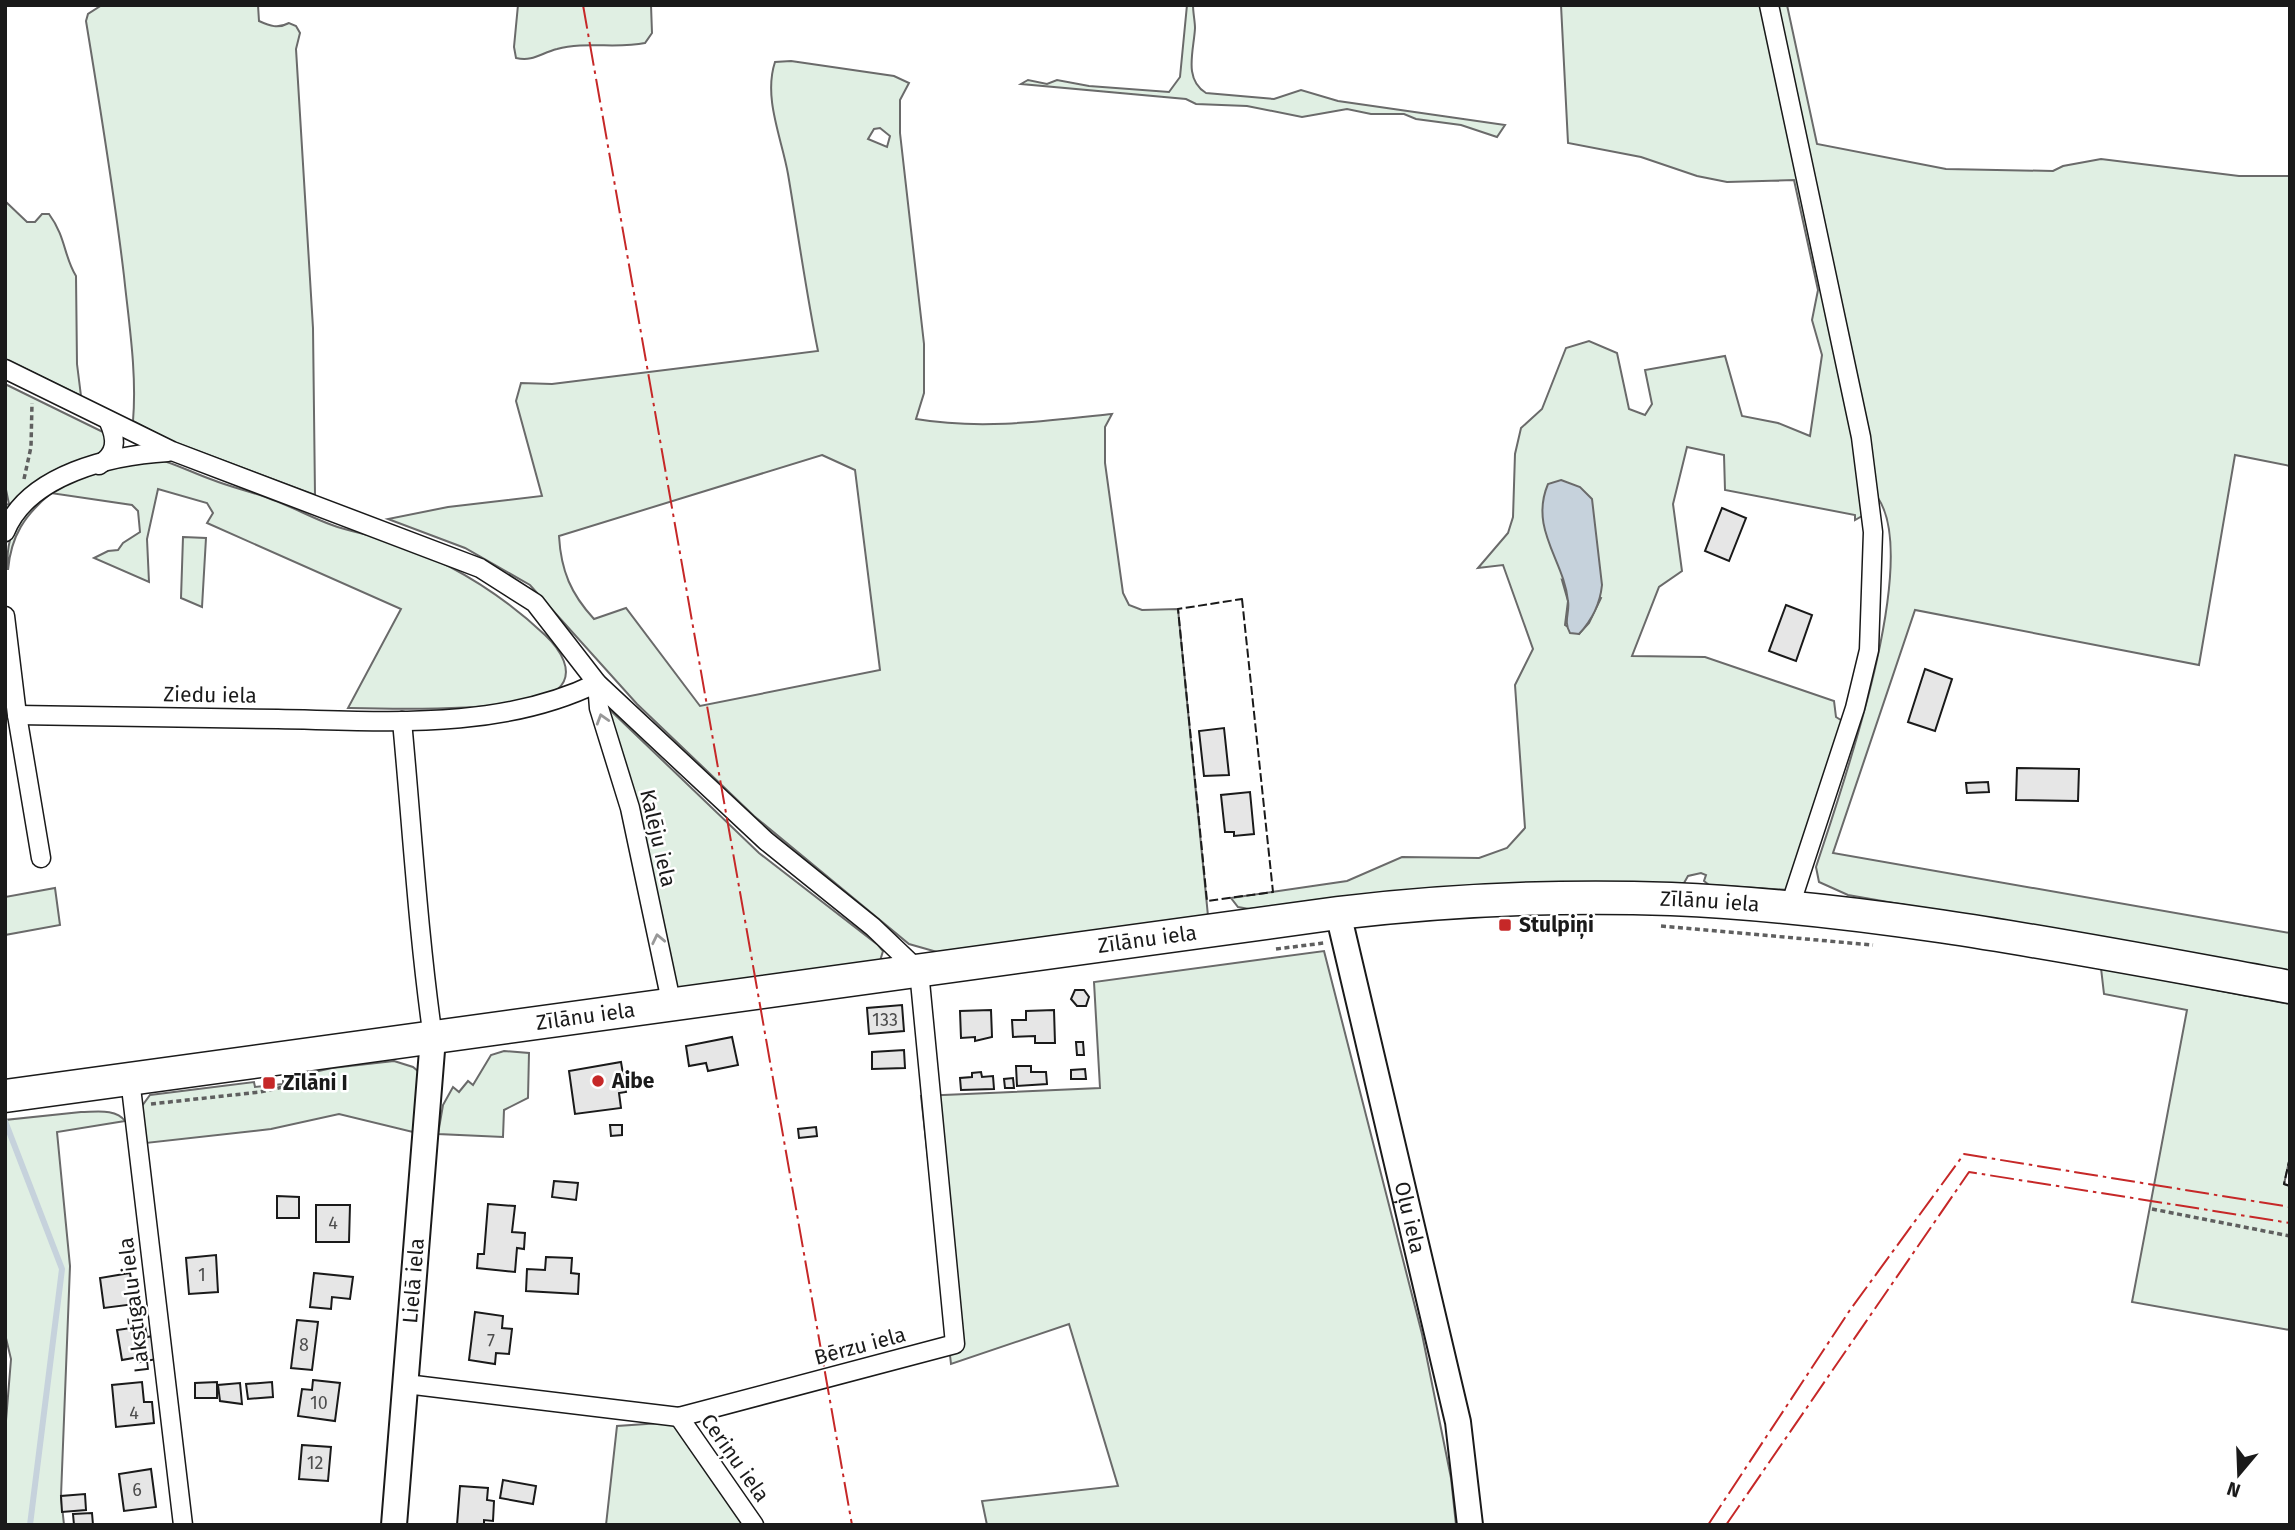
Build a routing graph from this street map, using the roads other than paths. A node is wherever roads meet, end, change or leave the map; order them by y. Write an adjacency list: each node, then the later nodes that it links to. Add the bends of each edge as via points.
1 (1769, 5): 12 (street, via 1861,437 1874,532 1869,650 1855,708)
2 (5, 369): 3 (street)
3 (109, 422): 4 (street); 5 (street, via 114,446)
4 (172, 451): 5 (street, via 142,453); 8 (street, via 480,568 535,603)
5 (99, 465): 6 (street, via 40,489)
6 (5, 533)
7 (5, 616): 9 (street)
8 (597, 683): 10 (street, Ziedu iela, via 531,708); 14 (street, via 766,841 873,927); 16 (street, Kalēju iela, one-way to 8, via 630,808 599,708)
9 (17, 715): 10 (street, Ziedu iela); 11 (street)
10 (402, 721): 17 (street, via 416,911)
11 (41, 859)
12 (1789, 909): 13 (highway, Zīlānu iela, via 1673,899 1478,900); 15 (highway, Zīlānu iela, via 1902,921)
13 (1341, 926): 14 (highway, Zīlānu iela); 25 (street, Oļu iela, via 1458,1422)
14 (919, 971): 16 (highway, Zīlānu iela); 21 (street, Bērzu iela, via 955,1345)
15 (2290, 987)
16 (672, 1006): 17 (highway, Zīlānu iela)
17 (433, 1038): 18 (highway, Zīlānu iela); 20 (street, Lielā iela)
18 (132, 1093): 19 (highway, Zīlānu iela); 22 (street, Lakstīgalu iela)
19 (5, 1096)
20 (406, 1384): 21 (street, Bērzu iela); 23 (street, Lielā iela)
21 (679, 1417): 24 (street, Ceriņu iela)
22 (183, 1525)
23 (394, 1525)
24 (754, 1525)
25 (1470, 1525)

